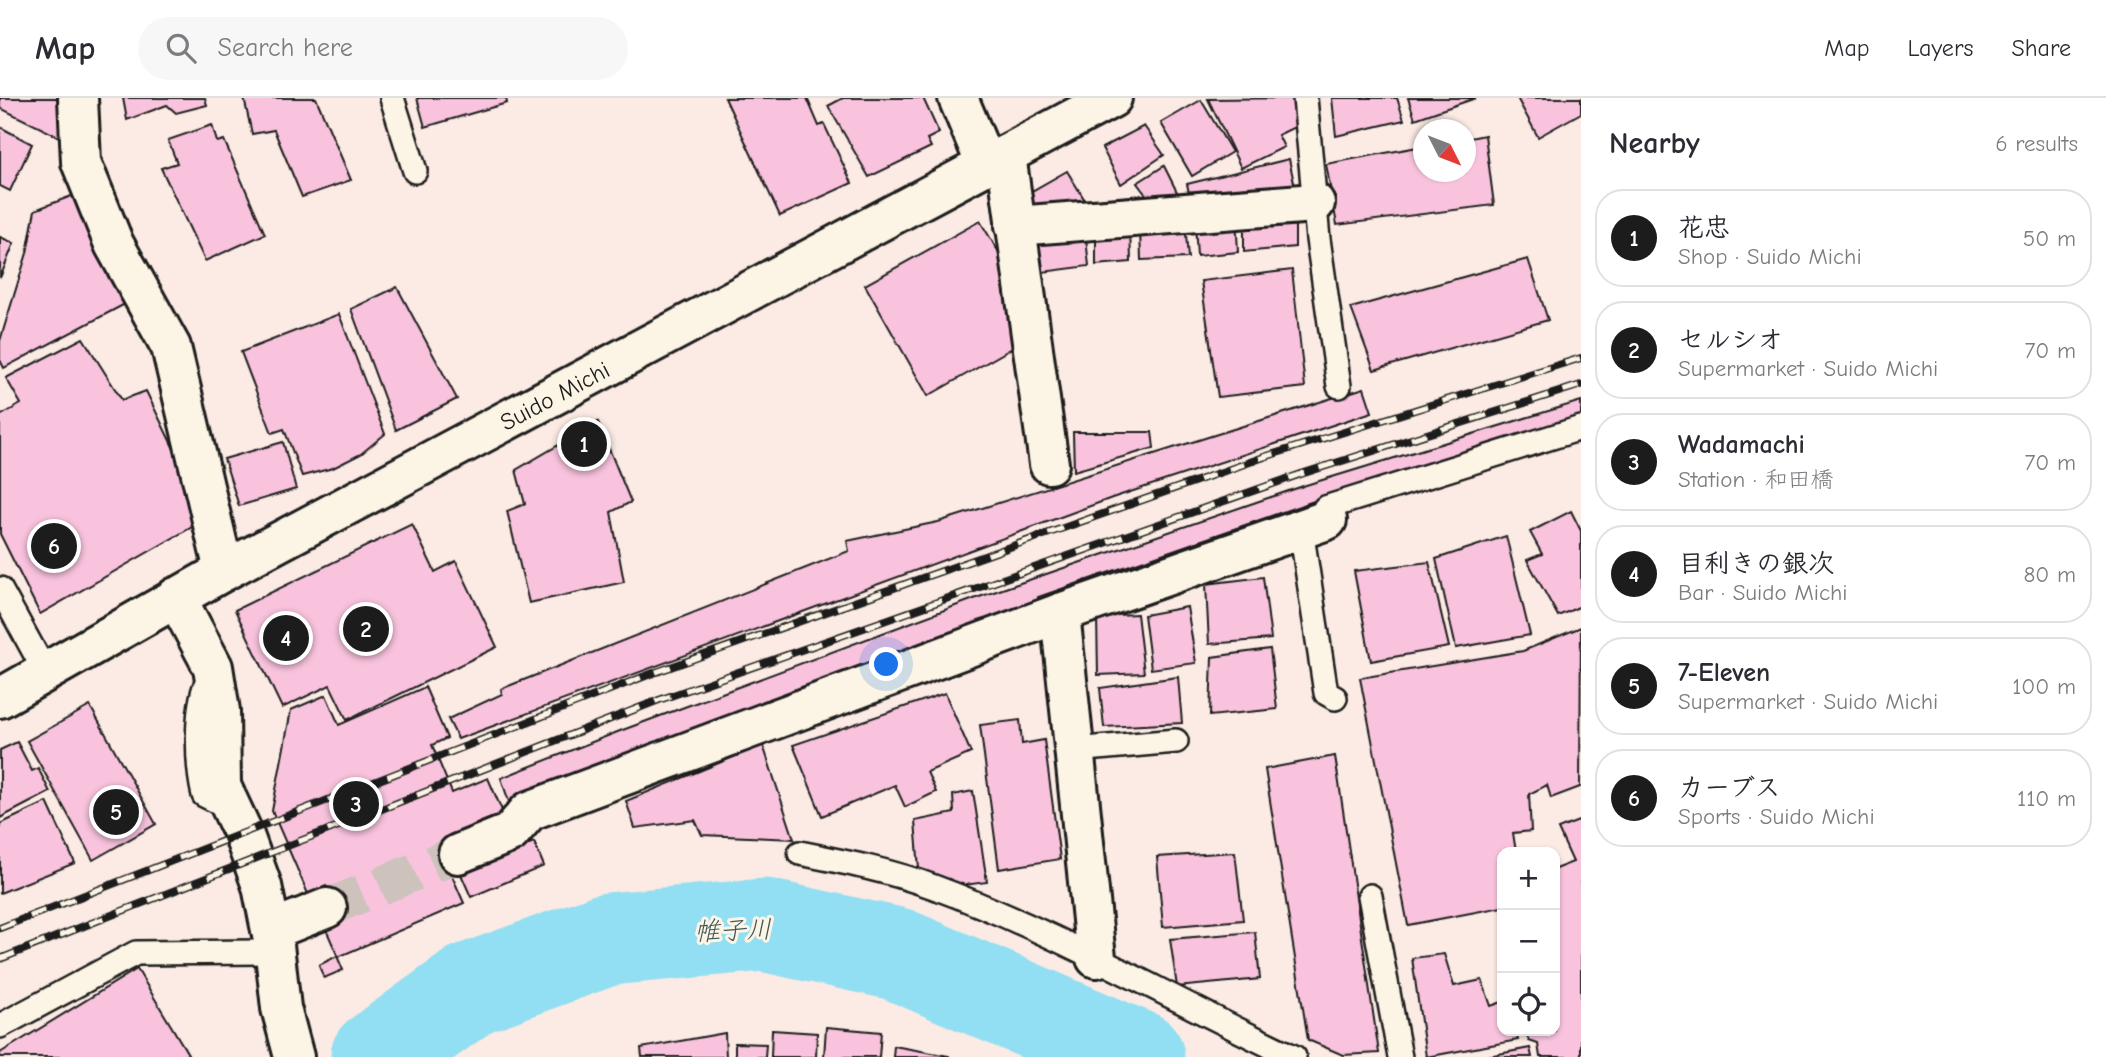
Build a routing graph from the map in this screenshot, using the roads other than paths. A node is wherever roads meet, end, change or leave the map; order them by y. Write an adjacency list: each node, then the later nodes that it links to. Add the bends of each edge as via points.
1 (78, 98): 14 (street, via 81,162 114,244 171,347)
2 (391, 98): 7 (lane)
3 (958, 98): 6 (street)
4 (1112, 98): 6 (street, Suido Michi)
5 (1306, 98): 8 (lane)
6 (996, 160): 9 (street); 14 (street, Suido Michi)
7 (415, 171)
8 (1315, 203): 9 (street); 10 (lane)
9 (1015, 226): 12 (street)
10 (1339, 386)
11 (1581, 428): 13 (lane, via 1325,508)
12 (1049, 464)
13 (1314, 524): 17 (street); 20 (lane, via 1326,693)
14 (224, 571): 16 (street, Suido Michi)
15 (0, 589): 18 (lane)
16 (176, 597): 18 (street, Suido Michi); 27 (street, via 213,667 220,711 221,786 261,886)
17 (1060, 613): 22 (street); 24 (street, via 529,811 510,833)
18 (46, 673): 19 (street, Suido Michi)
19 (0, 698)
20 (1335, 698)
21 (1176, 741): 22 (lane)
22 (1074, 750): 28 (street)
23 (800, 853): 28 (lane, via 867,866 933,886)
24 (458, 854)
25 (1370, 896): 32 (lane)
26 (327, 908): 27 (street)
27 (273, 941): 29 (lane, via 136,953); 30 (street, via 281,1008)
28 (1097, 958): 31 (lane)
29 (0, 1026)
30 (294, 1057)
31 (1294, 1057)
32 (1400, 1057)

